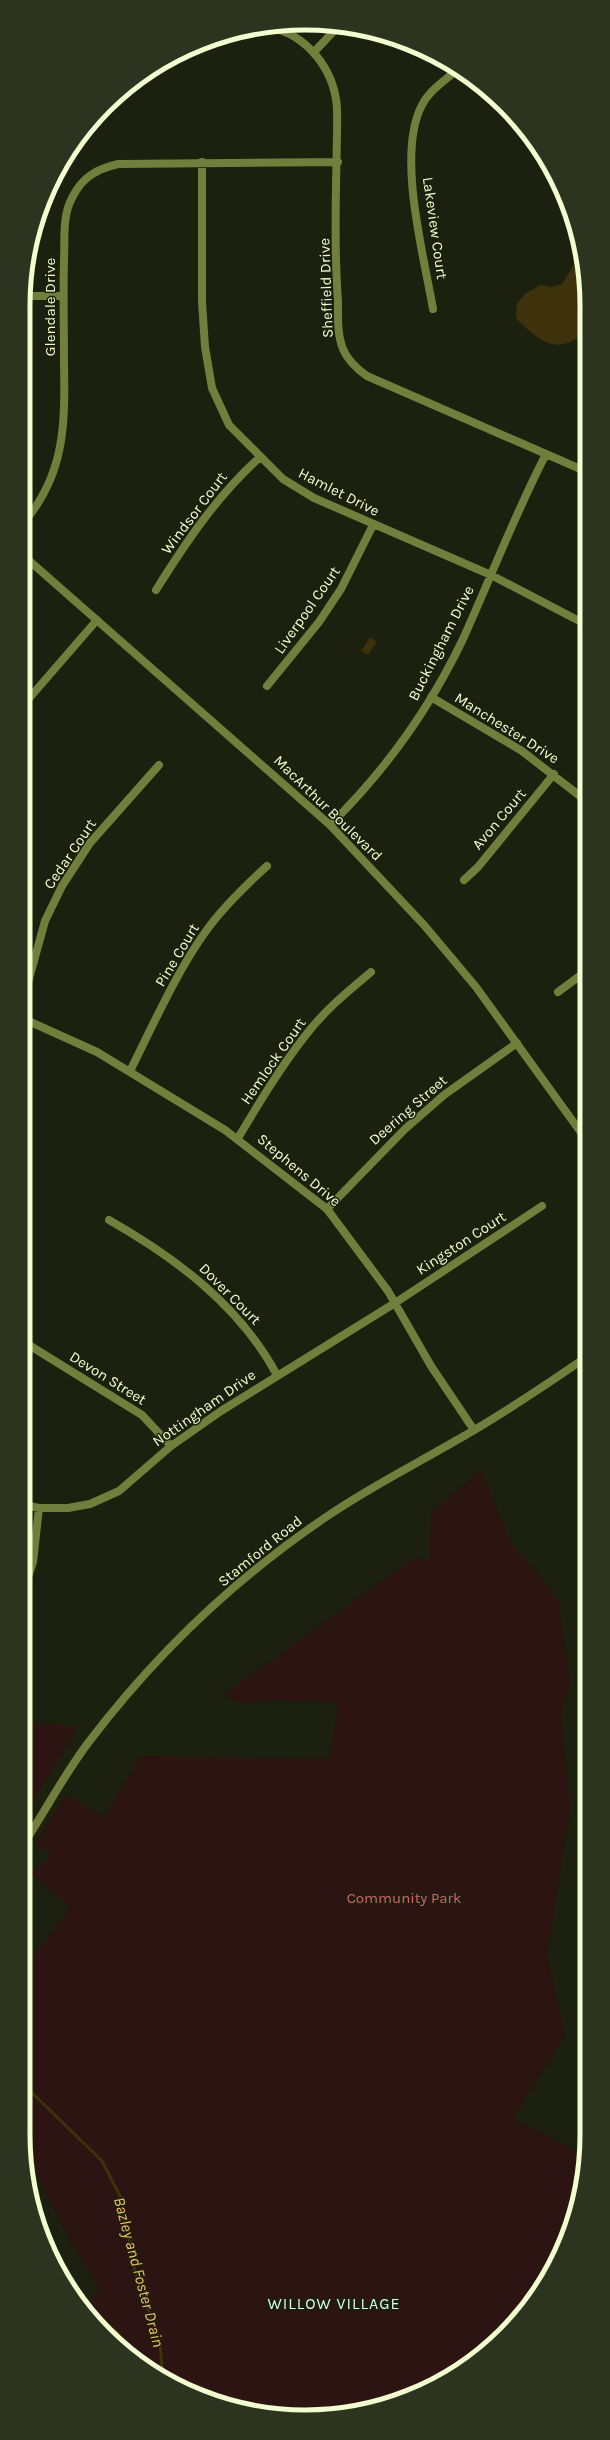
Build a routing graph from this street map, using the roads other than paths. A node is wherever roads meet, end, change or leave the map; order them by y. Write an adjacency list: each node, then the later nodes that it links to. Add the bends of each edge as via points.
1 (282, 31): 3 (street, Sheffield Drive, via 297,38)
2 (332, 32): 3 (street)
3 (314, 52): 6 (street, Sheffield Drive, via 327,72 336,98)
4 (453, 73): 9 (street, Lakeview Court, via 433,90 423,103 415,127 413,193)
5 (202, 162): 6 (street, Glendale Drive); 8 (street, Glendale Drive, via 118,164 101,168 88,175 79,185 67,210); 11 (street, Hamlet Drive, via 202,302 205,347 211,381 228,425)
6 (338, 162): 10 (street, Sheffield Drive, via 337,287 340,333 343,349 354,366 367,376)
7 (30, 296): 8 (street)
8 (64, 296): 13 (street, Glendale Drive, via 65,421 51,480)
9 (433, 309)
10 (546, 454): 12 (street, Sheffield Drive); 16 (street, Buckingham Drive)
11 (259, 458): 14 (street, Hamlet Drive, via 282,479 314,498); 17 (street, Windsor Court, via 219,499 185,543)
12 (580, 469)
13 (30, 513)
14 (373, 525): 16 (street, Hamlet Drive); 20 (street, Liverpool Court, via 352,570 320,622)
15 (30, 561): 18 (street, MacArthur Boulevard)
16 (491, 575): 19 (street, Hamlet Drive); 22 (street, Buckingham Drive, via 462,640)
17 (156, 590)
18 (97, 620): 21 (street); 26 (street, MacArthur Boulevard)
19 (580, 621)
20 (267, 686)
21 (30, 697)
22 (431, 697): 24 (street, Manchester Drive, via 522,751); 26 (street, Buckingham Drive, via 409,733 379,772)
23 (159, 765): 30 (street, Cedar Court, via 90,843 62,886 45,921)
24 (554, 774): 25 (street, Manchester Drive); 28 (street, Avon Court, via 478,867)
25 (580, 796)
26 (330, 825): 34 (street, MacArthur Boulevard, via 424,926 476,987)
27 (267, 866): 35 (street, Pine Court, via 241,890 206,931 158,1014)
28 (464, 880)
29 (371, 972): 37 (street, Hemlock Court, via 338,1000 306,1035 278,1073)
30 (30, 975)
31 (580, 976): 32 (street)
32 (558, 992)
33 (30, 1022): 35 (street, Stephens Drive, via 90,1049)
34 (517, 1043): 36 (street, MacArthur Boulevard); 39 (street, Deering Street, via 450,1090 410,1124)
35 (130, 1071): 37 (street, Stephens Drive)
36 (580, 1131)
37 (238, 1138): 39 (street, Stephens Drive)
38 (542, 1206): 41 (street, Kingston Court)
39 (327, 1208): 41 (street, Stephens Drive)
40 (110, 1220): 44 (street, Dover Court, via 159,1249 205,1285 252,1337)
41 (395, 1303): 44 (street, Nottingham Drive); 45 (street, Stephens Drive)
42 (30, 1346): 46 (street, Devon Street, via 142,1415)
43 (580, 1361): 45 (street, Stamford Road)
44 (277, 1375): 46 (street, Nottingham Drive)
45 (474, 1430): 50 (street, Stamford Road, via 328,1515 265,1561 182,1636 133,1688 88,1742)
46 (171, 1446): 48 (street, Nottingham Drive, via 129,1483 103,1499 68,1508)
47 (30, 1506): 48 (street, Nottingham Drive)
48 (38, 1508): 49 (street)
49 (30, 1571)
50 (30, 1834)

